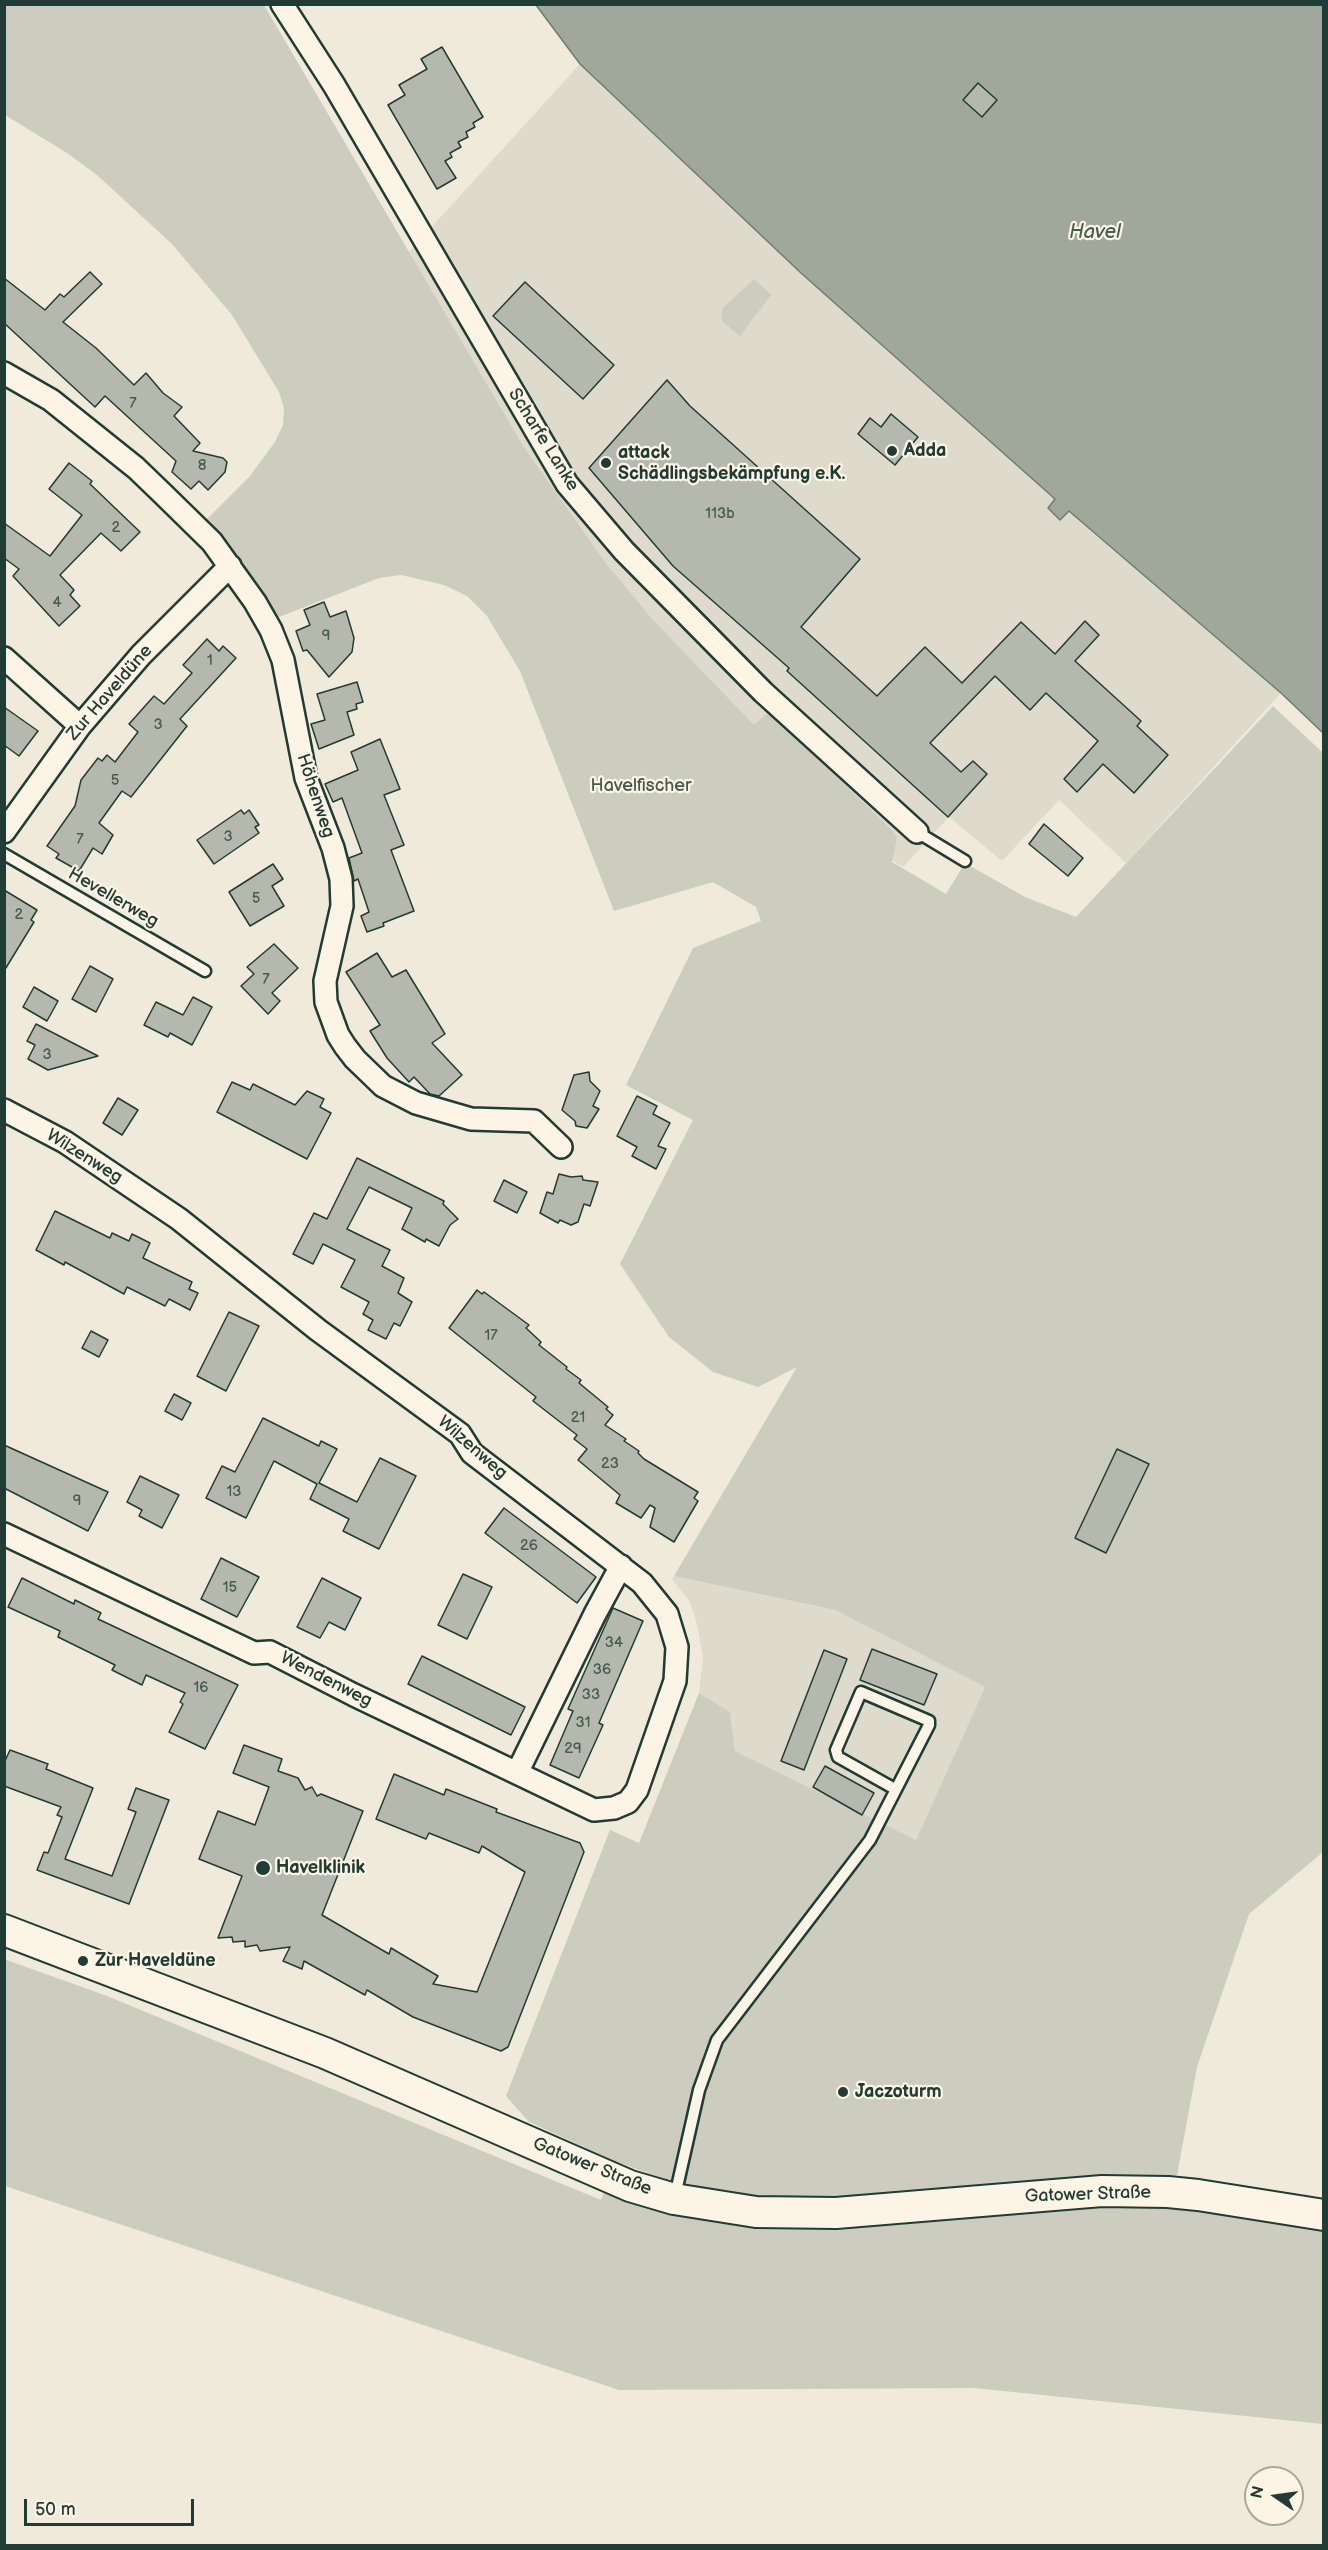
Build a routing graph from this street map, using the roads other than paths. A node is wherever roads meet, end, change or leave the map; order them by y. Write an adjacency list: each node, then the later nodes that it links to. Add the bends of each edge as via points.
1 (282, 4): 7 (street, Scharfe Lanke, via 334,85 567,483 624,551 764,692)
2 (4, 373): 3 (street, Höhenweg, via 51,400 136,468 212,542)
3 (230, 566): 5 (street, Zur Haveldüne, via 141,655); 12 (street, Höhenweg, via 255,602 283,660 306,778 341,879 342,906 325,981 326,1002 338,1035 374,1078 416,1103 471,1119 534,1121)
4 (4, 658): 5 (street)
5 (80, 726): 6 (street, Zur Haveldüne)
6 (4, 832)
7 (917, 832): 9 (lane)
8 (4, 854): 10 (lane, Hevellerweg)
9 (965, 861)
10 (205, 971)
11 (4, 1110): 14 (street, Wilzenweg, via 65,1142 179,1219 318,1330 460,1434 472,1453)
12 (561, 1147)
13 (4, 1534): 15 (street, Wendenweg, via 245,1650 270,1652)
14 (621, 1566): 15 (street); 15 (street, Wilzenweg, via 662,1607 677,1647 675,1681 638,1790 628,1802 594,1810)
15 (517, 1773)
16 (895, 1789): 16 (lane, via 929,1721 861,1692 836,1750 838,1757); 18 (lane, via 870,1840 717,2040 699,2090)
17 (4, 1930): 18 (main road, Gatower Straße, via 315,2049 630,2186)
18 (675, 2199): 19 (main road, Gatower Straße, via 756,2212 836,2213 1102,2191 1157,2192)
19 (1323, 2214)

